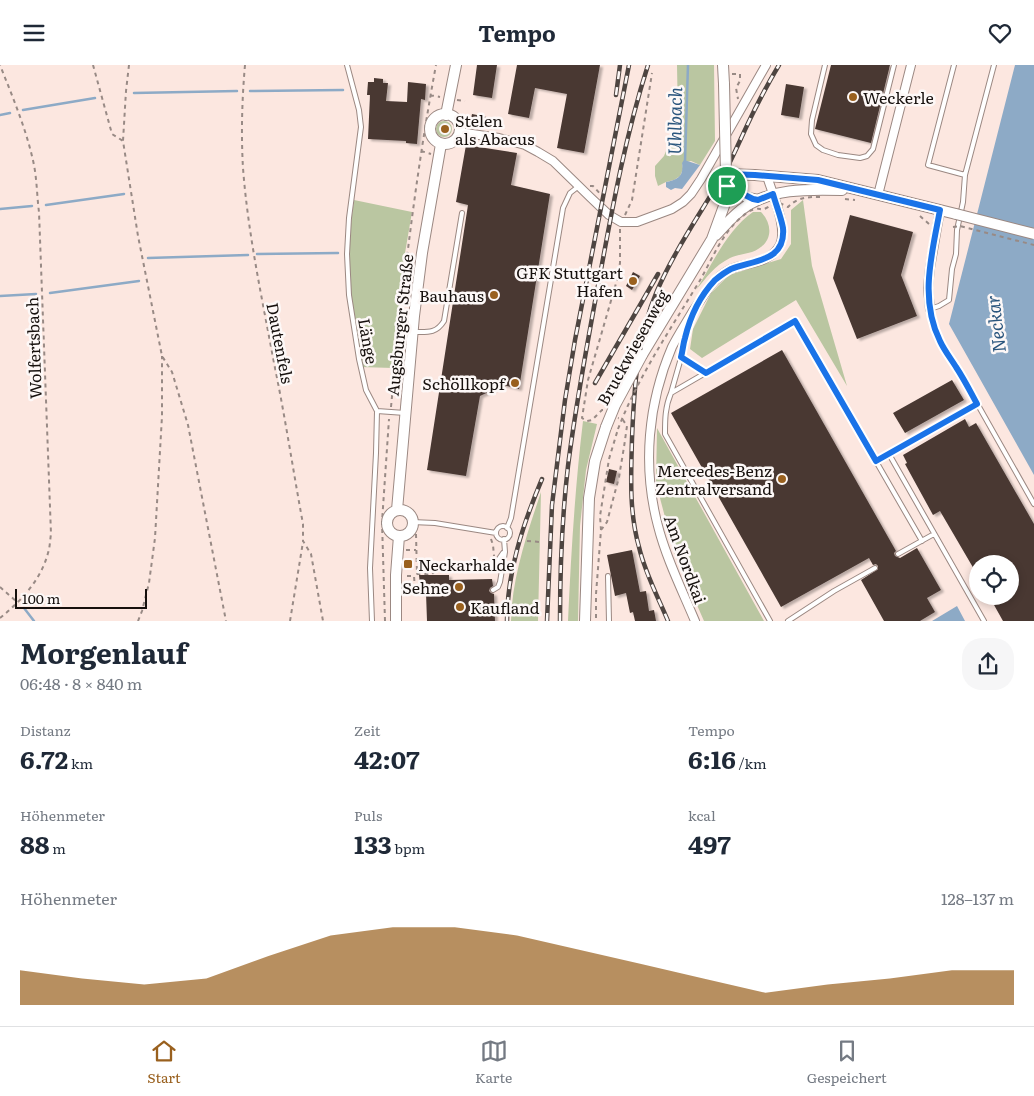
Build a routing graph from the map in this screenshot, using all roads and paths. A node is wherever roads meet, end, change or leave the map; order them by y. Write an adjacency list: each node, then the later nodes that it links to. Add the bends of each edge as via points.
1 (0, 65): 86 (path, Wolfertsbach, via 16,104 34,166 51,499 52,534 44,567)
2 (93, 65): 19 (path, via 112,134)
3 (129, 65): 19 (path)
4 (245, 65): 69 (path, Dautenfels, via 242,138 249,223 303,524)
5 (347, 65): 49 (lane, Länge, via 359,110 360,127 346,254 349,295 366,390)
6 (436, 65): 50 (path, via 409,234)
7 (456, 65): 17 (main road)
8 (826, 65): 9 (lane, via 811,134 816,145 824,150 860,158 873,149)
9 (894, 65)
10 (911, 65): 27 (street)
11 (954, 65): 23 (lane, via 928,165)
12 (994, 65): 23 (lane)
13 (765, 66): 16 (street)
14 (652, 73): 33 (path)
15 (723, 74): 16 (path, via 740,74 736,89); 21 (main road, Bruckwiesenweg, bridge)
16 (739, 111): 24 (street, via 691,194 672,209 637,222 621,222)
17 (446, 115): 18 (main road, via 456,120); 20 (main road, via 436,118 430,127 432,138)
18 (459, 132): 20 (main road, via 453,142); 24 (street, via 525,145 553,161)
19 (123, 141): 44 (path)
20 (441, 144): 43 (main road, Augsburger Straße)
21 (726, 174): 22 (main road); 25 (main road, Bruckwiesenweg)
22 (767, 175): 26 (main road); 28 (street, Am Nordkai)
23 (965, 175): 41 (lane, via 948,300)
24 (579, 186): 61 (lane, via 570,193 563,208)
25 (727, 186): 30 (main road); 39 (main road, Bruckwiesenweg, via 724,206)
26 (819, 189): 27 (main road); 28 (main road, via 789,192); 28 (path, bridge, via 788,207)
27 (873, 193): 32 (main road)
28 (774, 199): 30 (main road); 42 (street, Am Nordkai, via 783,229 776,251 764,260 725,273 710,287); 62 (path, bridge, via 762,209 744,214 725,236 642,377 618,429 604,486)
29 (844, 199): 31 (path)
30 (758, 200): 39 (main road, via 748,205)
31 (860, 201)
32 (940, 210): 36 (street); 38 (main road, bridge)
33 (628, 211)
34 (462, 213): 43 (lane, via 444,321 433,332)
35 (921, 216): 36 (path, via 928,224)
36 (937, 226): 40 (path, bridge, via 949,229 960,226); 41 (street, via 928,288)
37 (621, 227): 52 (path, via 619,271 588,380 582,418 592,420 602,410)
38 (1034, 234)
39 (712, 239): 95 (main road, Bruckwiesenweg, bridge, via 642,355 606,427 595,461 589,498)
40 (1034, 245)
41 (930, 309): 48 (lane, via 940,342)
42 (694, 311): 45 (lane); 98 (street, Am Nordkai, via 673,347 658,388 649,445 654,512)
43 (412, 331): 51 (main road, Augsburger Straße)
44 (162, 356): 88 (path, via 155,538 149,583); 89 (path, via 172,372 188,425)
45 (681, 357): 46 (lane); 47 (lane)
46 (706, 373): 47 (lane); 55 (lane, via 795,321)
47 (671, 393): 99 (lane, via 667,402 665,434)
48 (977, 404): 54 (lane); 58 (lane)
49 (377, 411): 50 (lane); 92 (lane, Länge, via 370,568)
50 (390, 412): 51 (lane); 56 (path)
51 (405, 413): 59 (main road, Augsburger Straße)
52 (609, 413)
53 (616, 417): 62 (path, via 626,426 624,447 607,523)
54 (889, 454): 55 (lane); 66 (lane)
55 (876, 461): 71 (lane)
56 (384, 483): 57 (path); 93 (path)
57 (391, 483)
58 (1034, 504)
59 (397, 510): 60 (main road, via 408,513); 67 (main road, Augsburger Straße, via 389,516 387,526 389,531)
60 (412, 522): 63 (lane); 67 (main road, via 410,531)
61 (508, 528): 64 (lane, via 499,527); 68 (lane, via 509,536)
62 (601, 530): 96 (path)
63 (489, 532): 64 (lane); 77 (path)
64 (496, 533): 68 (lane)
65 (416, 534): 74 (path)
66 (934, 534): 71 (lane); 101 (lane)
67 (399, 536): 94 (main road)
68 (504, 539): 75 (lane)
69 (303, 541): 90 (path); 91 (path, Dautenfels, via 311,554)
70 (527, 541): 72 (path)
71 (922, 541): 76 (lane)
72 (540, 542)
73 (408, 550): 74 (path)
74 (416, 550): 80 (path)
75 (505, 551): 77 (lane); 85 (lane, via 500,583)
76 (898, 554)
77 (494, 567)
78 (875, 568): 100 (lane)
79 (438, 570): 80 (path, via 432,574)
80 (416, 575): 81 (path); 84 (path, via 415,589)
81 (407, 576)
82 (608, 576): 97 (lane)
83 (0, 587): 86 (path)
84 (408, 590)
85 (493, 590)
86 (18, 602): 87 (path, Wolfertsbach)
87 (0, 618)
88 (138, 621)
89 (226, 621)
90 (290, 621)
91 (323, 621)
92 (372, 621)
93 (385, 621)
94 (396, 621)
95 (584, 621)
96 (596, 621)
97 (609, 621)
98 (695, 621)
99 (770, 621)
100 (788, 621)
101 (984, 621)

